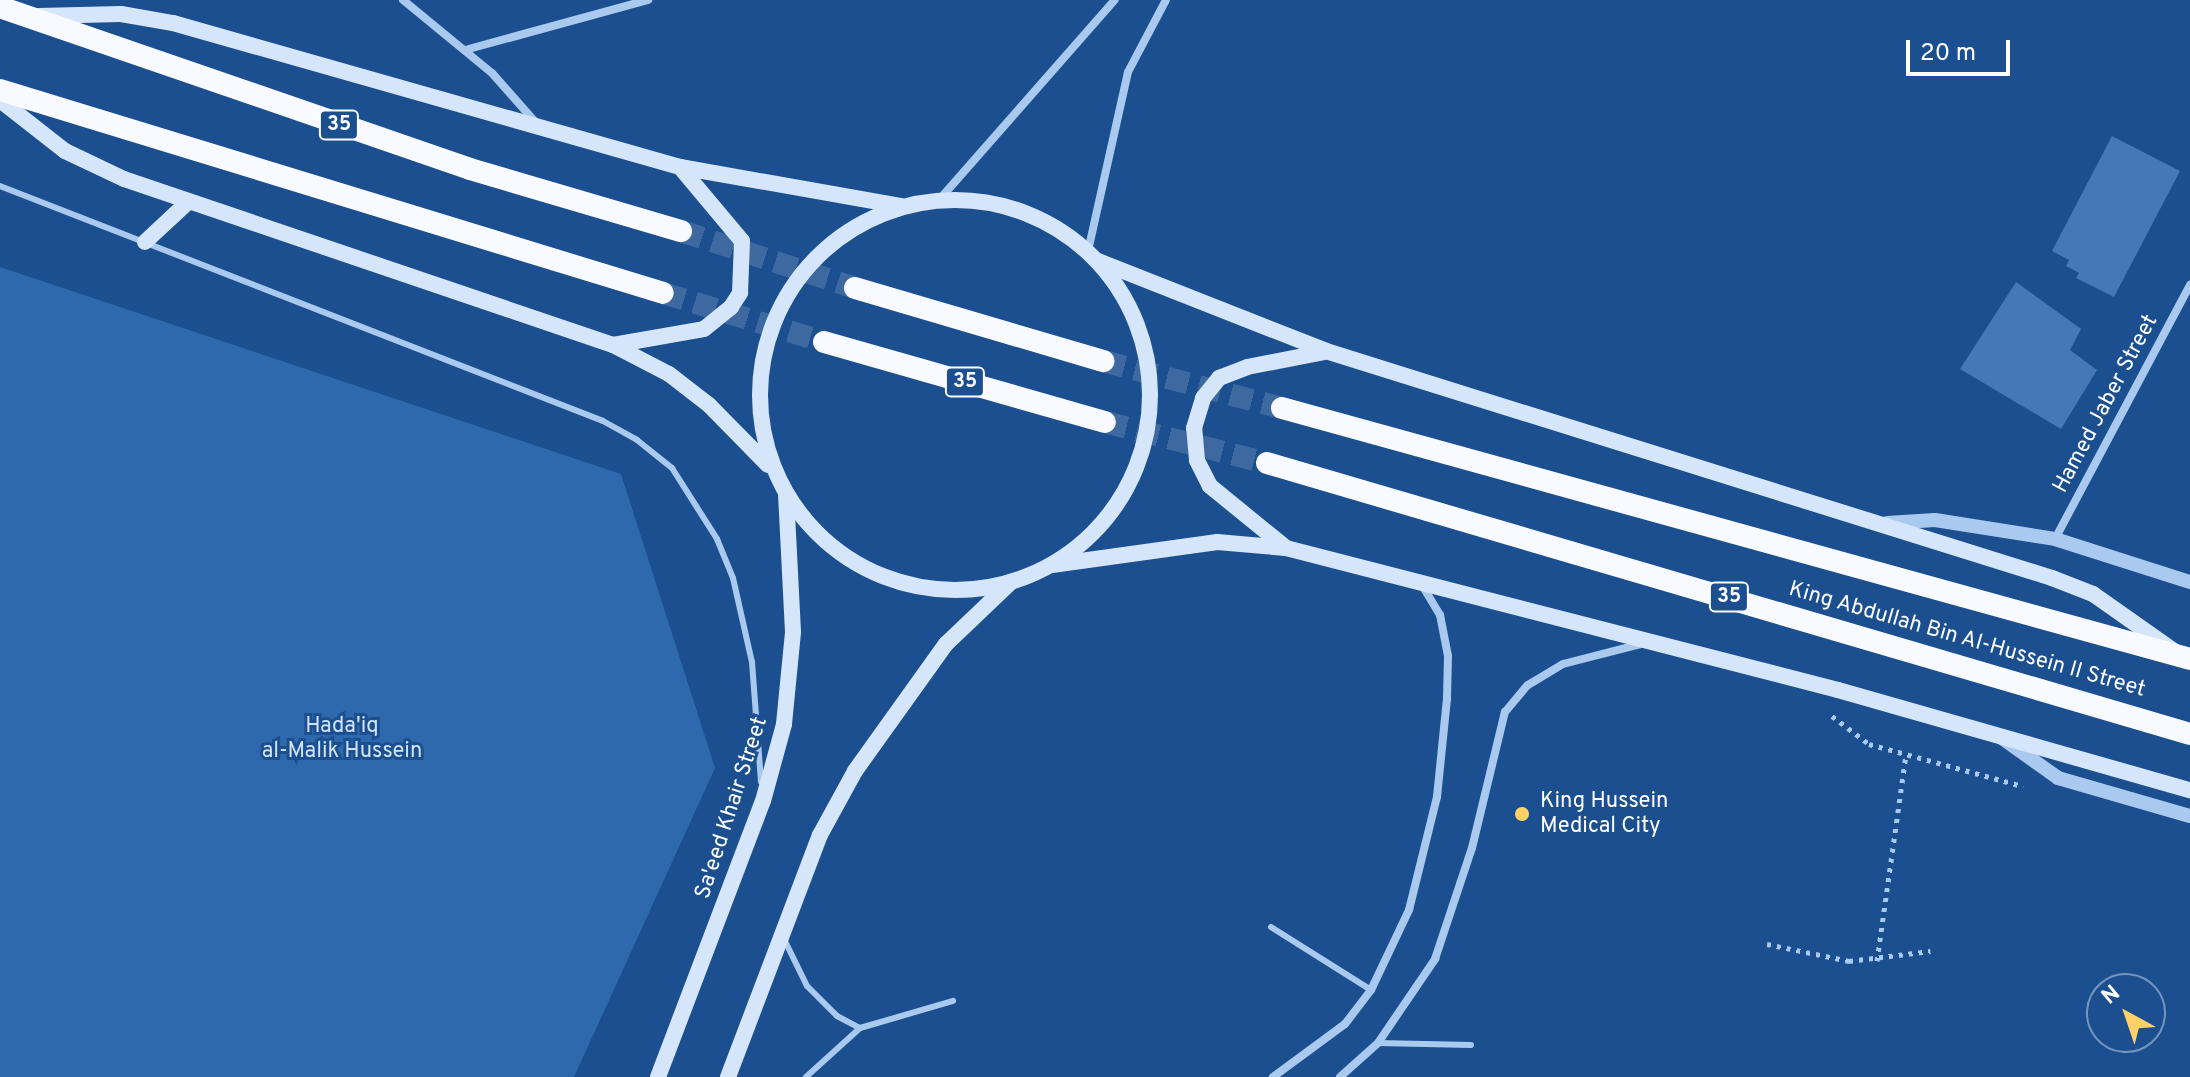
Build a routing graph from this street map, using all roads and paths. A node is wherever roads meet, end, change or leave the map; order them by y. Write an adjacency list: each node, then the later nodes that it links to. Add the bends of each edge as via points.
1 (403, 0): 7 (street)
2 (648, 0): 7 (street)
3 (1115, 0): 13 (street)
4 (1166, 0): 18 (street, via 1128,72)
5 (0, 7): 6 (highway, 35)
6 (24, 18): 10 (main road, via 121,14 173,23); 16 (highway, 35, via 470,169)
7 (465, 50): 10 (street)
8 (0, 90): 21 (highway)
9 (0, 100): 14 (main road, via 65,151)
10 (540, 128): 11 (main road)
11 (680, 167): 15 (main road); 23 (main road, via 742,241 740,293 704,329)
12 (0, 186): 17 (lane)
13 (939, 200): 15 (main road); 18 (main road, via 1019,210)
14 (187, 203): 17 (main road); 23 (main road)
15 (904, 206): 29 (main road, via 837,239 810,264 771,327 759,400)
16 (681, 231)
17 (145, 242): 46 (lane, via 603,421 672,468 717,539 733,578 752,662)
18 (1093, 256): 24 (main road); 34 (main road, via 1124,296 1142,337 1150,380 1148,424 1137,467 1116,506 1087,539)
19 (2190, 285): 32 (street, Hamed Jaber Street)
20 (855, 288): 25 (highway)
21 (663, 293)
22 (824, 342): 27 (highway, 35)
23 (613, 345): 29 (main road, via 669,374 709,405)
24 (1326, 351): 31 (main road); 33 (main road, via 1219,378 1203,398 1194,428 1197,460 1210,486)
25 (1103, 361)
26 (1282, 408): 39 (highway, King Abdullah Bin Al-Hussein II Street)
27 (1105, 422)
28 (1267, 463): 41 (highway, King Abdullah Bin Al-Hussein II Street / 35)
29 (774, 472): 30 (main road)
30 (786, 493): 36 (main road, via 827,544 883,578 947,590); 46 (main road, Sa'eed Khair Street, via 792,675)
31 (1887, 523): 32 (street, via 1935,520); 39 (main road, via 2093,594)
32 (2055, 539): 37 (street)
33 (1286, 548): 34 (main road, via 1217,542); 35 (main road)
34 (1051, 565): 36 (main road)
35 (1419, 581): 38 (main road); 53 (street, via 1440,615 1448,656 1437,797 1409,910)
36 (1011, 582): 49 (main road, via 946,644 889,719 820,835)
37 (2190, 582)
38 (1652, 642): 42 (main road); 56 (street, via 1563,664 1528,685 1505,712 1451,919 1435,959)
39 (2186, 658)
40 (1817, 712): 43 (path, via 1832,716 1869,744)
41 (2190, 734)
42 (2002, 738): 45 (main road); 47 (street, via 2058,778)
43 (1906, 754): 44 (path); 52 (path)
44 (2038, 790)
45 (2190, 790)
46 (763, 801): 58 (main road, Sa'eed Khair Street)
47 (2190, 816)
48 (1271, 927): 53 (lane)
49 (780, 931): 55 (lane, via 807,986 837,1016); 59 (main road)
50 (1767, 944): 52 (path, via 1821,959)
51 (1930, 951): 52 (path)
52 (1877, 961)
53 (1371, 990): 61 (street, via 1345,1024)
54 (953, 1001): 55 (lane)
55 (860, 1028): 60 (lane)
56 (1378, 1043): 57 (lane); 62 (street)
57 (1471, 1045)
58 (658, 1077)
59 (728, 1077)
60 (806, 1077)
61 (1273, 1077)
62 (1340, 1077)

